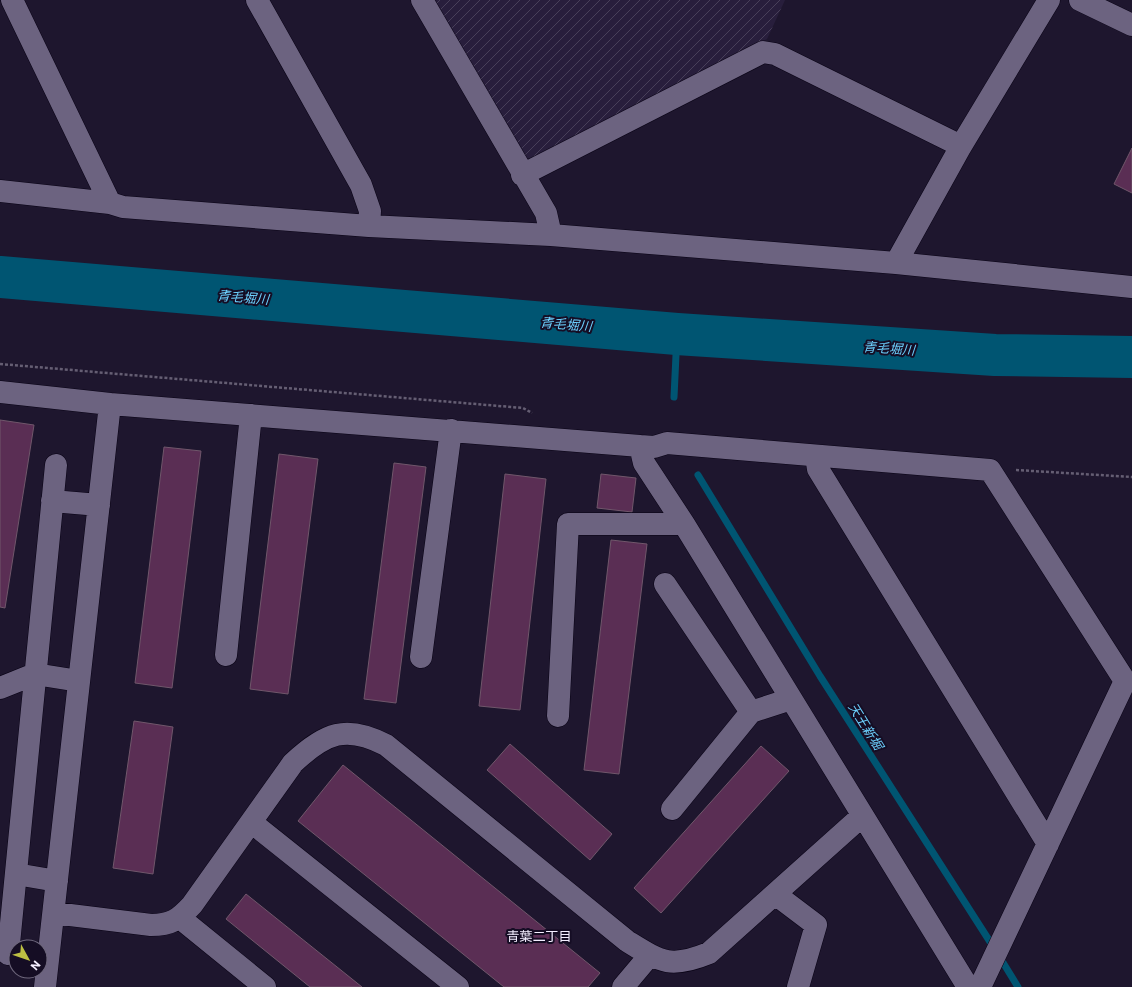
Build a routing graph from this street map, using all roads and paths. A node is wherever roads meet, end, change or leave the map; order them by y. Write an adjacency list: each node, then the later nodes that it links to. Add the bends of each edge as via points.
1 (12, 0): 10 (street)
2 (257, 0): 11 (street, via 361,184 370,210)
3 (422, 0): 8 (street)
4 (1049, 0): 7 (street)
5 (1080, 0): 6 (street)
6 (1132, 26)
7 (961, 146): 8 (street, via 775,54 763,52); 13 (street)
8 (522, 175): 12 (street, via 546,213)
9 (0, 190): 10 (street)
10 (110, 203): 11 (street, via 123,207)
11 (369, 226): 12 (street)
12 (551, 235): 13 (street)
13 (896, 263): 14 (street)
14 (1132, 287)
15 (0, 364): 19 (path, via 523,408)
16 (0, 392): 17 (street)
17 (110, 404): 18 (street); 27 (street)
18 (251, 415): 20 (street); 30 (street)
19 (535, 415)
20 (451, 430): 21 (street); 31 (street)
21 (640, 446): 22 (street, via 654,447 667,443); 28 (street, via 644,463)
22 (816, 456): 24 (street); 41 (street, via 818,469)
23 (56, 465): 26 (street)
24 (990, 470): 25 (path); 41 (street, via 1125,680)
25 (1132, 477)
26 (52, 501): 27 (street); 32 (street)
27 (99, 506): 33 (street)
28 (684, 524): 35 (street); 37 (street, via 568,524)
29 (665, 584): 36 (street)
30 (226, 655)
31 (421, 657)
32 (36, 674): 33 (street); 34 (street); 42 (street)
33 (79, 681): 43 (street)
34 (0, 688)
35 (791, 698): 36 (street); 39 (street)
36 (751, 712): 38 (street)
37 (558, 716)
38 (672, 809)
39 (862, 816): 44 (street); 49 (street)
40 (251, 822): 46 (street); 48 (street, via 293,763 310,747 333,735 351,733 370,737 386,745 627,941); 52 (street)
41 (1048, 844): 49 (street, via 1004,936)
42 (16, 874): 43 (street); 47 (street)
43 (57, 881): 45 (street)
44 (775, 894): 48 (street, via 708,953 689,961 671,963); 54 (street, via 816,925)
45 (54, 914): 46 (street, via 151,925 166,925); 50 (street)
46 (180, 918): 51 (street)
47 (10, 939)
48 (650, 955): 53 (street)
49 (977, 984)
50 (45, 987)
51 (265, 987)
52 (458, 987)
53 (623, 987)
54 (798, 987)

